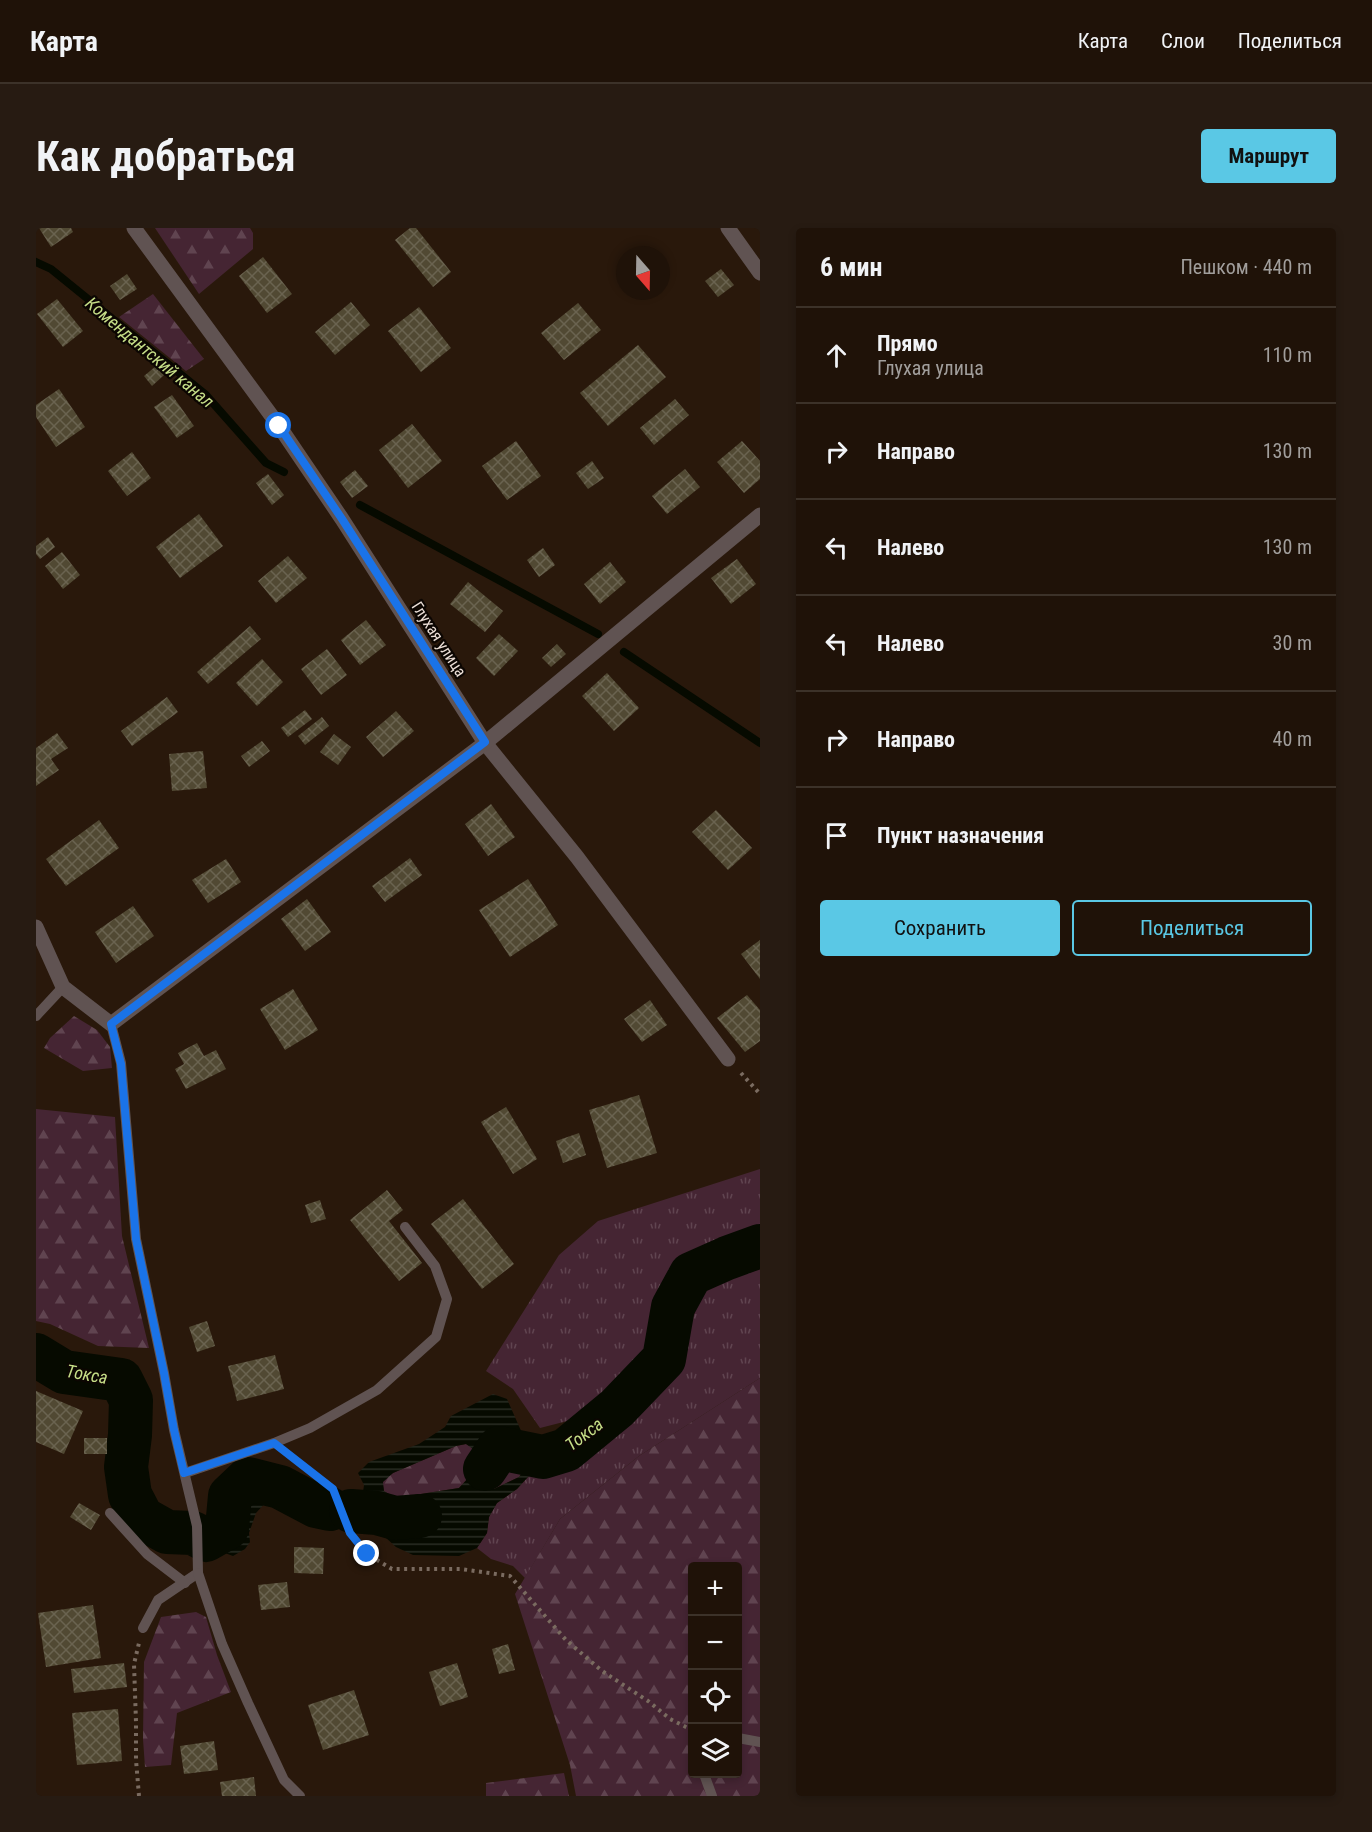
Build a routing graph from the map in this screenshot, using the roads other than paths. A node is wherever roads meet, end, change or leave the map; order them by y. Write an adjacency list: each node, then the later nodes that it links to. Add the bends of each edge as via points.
1 (134, 228): 5 (street, Глухая улица, via 279,426)
2 (728, 228): 3 (street)
3 (760, 273)
4 (760, 516): 5 (street)
5 (485, 742): 9 (street); 10 (street, Глухая улица, via 577,857)
6 (36, 927): 7 (street)
7 (63, 987): 8 (lane); 9 (street)
8 (36, 1016)
9 (111, 1024): 12 (lane, via 121,1064 136,1239)
10 (728, 1059)
11 (405, 1227): 12 (lane, via 435,1266 447,1299 436,1337 376,1390 310,1428)
12 (184, 1473): 14 (lane, via 197,1526)
13 (111, 1513): 15 (lane, via 147,1554)
14 (198, 1573): 15 (lane); 20 (lane, via 222,1644 252,1713 284,1780)
15 (185, 1583): 16 (lane, via 158,1600)
16 (142, 1628)
17 (742, 1739): 18 (lane)
18 (760, 1742)
19 (706, 1778): 21 (lane)
20 (300, 1796)
21 (712, 1796)

